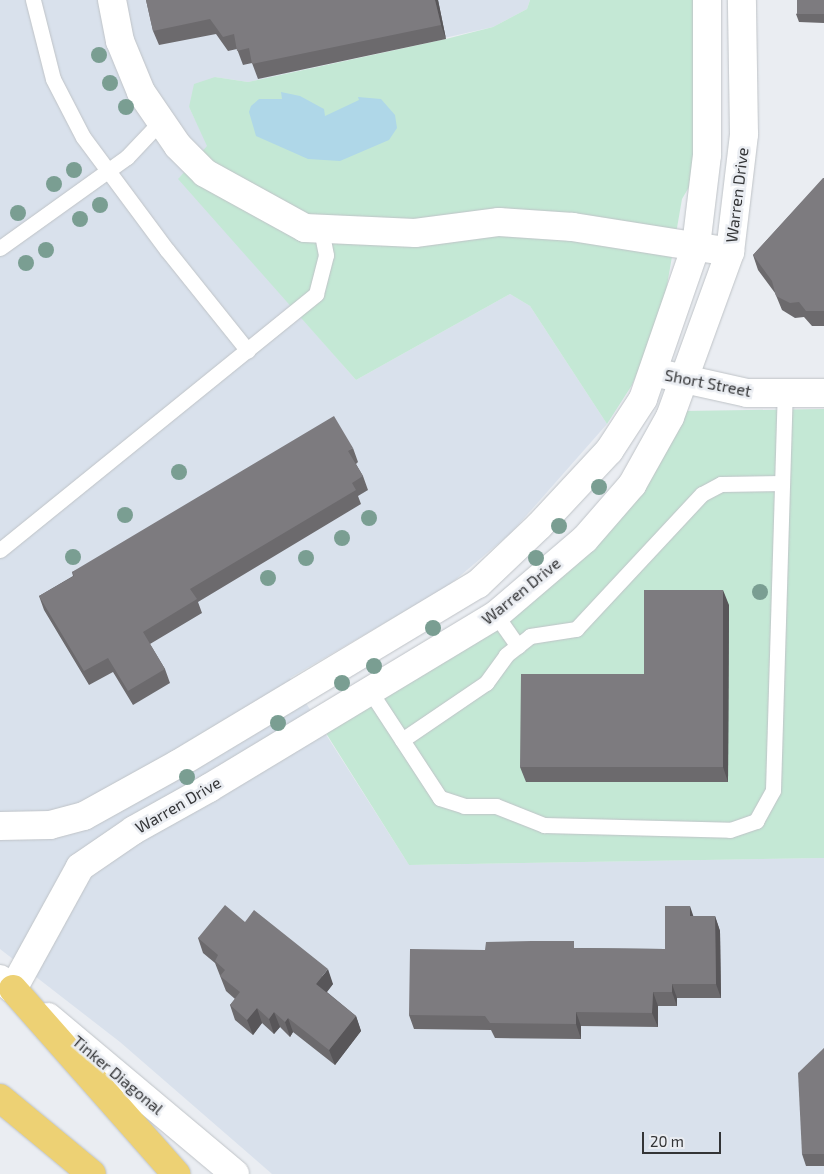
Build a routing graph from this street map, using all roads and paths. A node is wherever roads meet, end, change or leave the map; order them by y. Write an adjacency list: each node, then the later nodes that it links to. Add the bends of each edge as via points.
1 (33, 0): 6 (lane, via 53,79 83,137)
2 (112, 0): 5 (street, via 120,41 141,92)
3 (707, 0): 8 (street, Warren Drive, via 707,155)
4 (742, 0): 10 (street, Warren Drive, via 744,134)
5 (161, 121): 6 (lane, via 127,157); 7 (street, via 178,146 205,173 305,228)
6 (106, 170): 9 (lane); 11 (lane)
7 (321, 229): 8 (street, via 415,234 499,222 573,226); 11 (lane, via 326,255 316,294)
8 (696, 246): 10 (street); 12 (street, Warren Drive)
9 (0, 248)
10 (730, 252): 13 (street, Warren Drive)
11 (248, 351): 17 (lane)
12 (653, 372): 13 (street, Short Street); 22 (street, Warren Drive, via 643,399 609,451 539,526 478,584 178,764 84,816 50,825)
13 (684, 381): 14 (street, Short Street, via 747,393); 18 (street, Warren Drive, via 670,417 632,485 585,538)
14 (785, 393): 15 (street, Short Street); 16 (lane)
15 (824, 393)
16 (782, 483): 19 (lane, via 721,484 702,494 576,630 530,636); 21 (lane, via 773,790 756,821 730,830 544,825 496,806 464,806 440,798)
17 (0, 550)
18 (496, 615): 19 (lane); 20 (street, Warren Drive)
19 (518, 646): 21 (lane, via 506,655 486,683)
20 (370, 691): 21 (lane); 23 (street, Warren Drive, via 134,830 80,867)
21 (402, 740)
22 (0, 826)
23 (6, 984): 26 (highway); 27 (street, Tinker Diagonal)
24 (0, 1098): 25 (highway)
25 (92, 1174)
26 (176, 1174)
27 (235, 1174)

